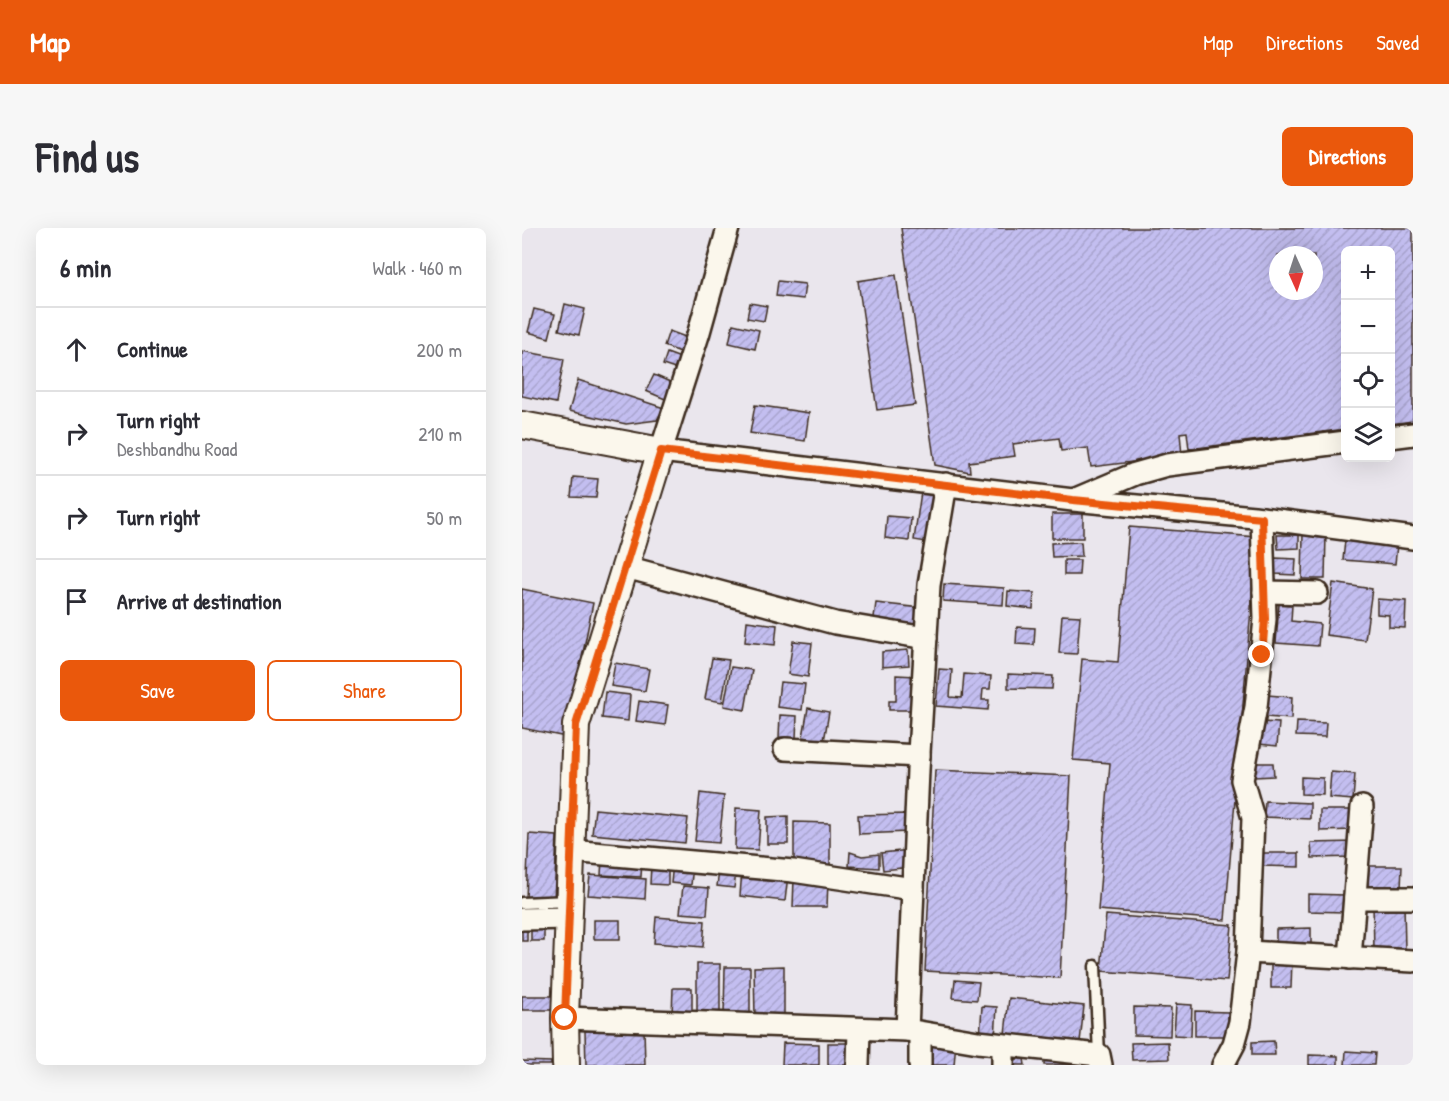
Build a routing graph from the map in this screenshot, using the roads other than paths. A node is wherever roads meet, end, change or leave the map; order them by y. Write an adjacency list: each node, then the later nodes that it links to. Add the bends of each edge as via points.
1 (728, 228): 6 (street)
2 (522, 425): 6 (street)
3 (1413, 434): 4 (street)
4 (1395, 436)
5 (1341, 443): 8 (street, via 1167,465)
6 (661, 451): 7 (street); 11 (street)
7 (946, 484): 8 (street); 14 (street, via 929,585)
8 (1073, 500): 9 (street)
9 (1262, 518): 10 (street); 12 (street)
10 (1413, 538)
11 (626, 567): 14 (street, via 836,623); 18 (street, via 576,725)
12 (1264, 592): 13 (street); 25 (street, via 1256,707 1242,780 1253,818)
13 (1317, 593)
14 (926, 638): 16 (street)
15 (785, 749): 16 (street)
16 (919, 756): 19 (street)
17 (1362, 807): 20 (street)
18 (571, 850): 19 (street, via 793,871); 23 (street)
19 (913, 889): 31 (street)
20 (1355, 898): 21 (street); 26 (street)
21 (1413, 898)
22 (522, 903): 23 (lane)
23 (568, 909): 24 (street); 29 (street)
24 (522, 919)
25 (1248, 952): 26 (street); 38 (street, via 1240,1022)
26 (1350, 958): 27 (street)
27 (1413, 961)
28 (1095, 966): 34 (lane)
29 (565, 1018): 30 (street); 35 (street)
30 (859, 1029): 31 (street); 36 (street)
31 (914, 1032): 32 (street); 37 (street)
32 (1003, 1055): 33 (street)
33 (1034, 1056): 34 (street)
34 (1100, 1060)
35 (566, 1065)
36 (858, 1065)
37 (920, 1065)
38 (1223, 1065)

